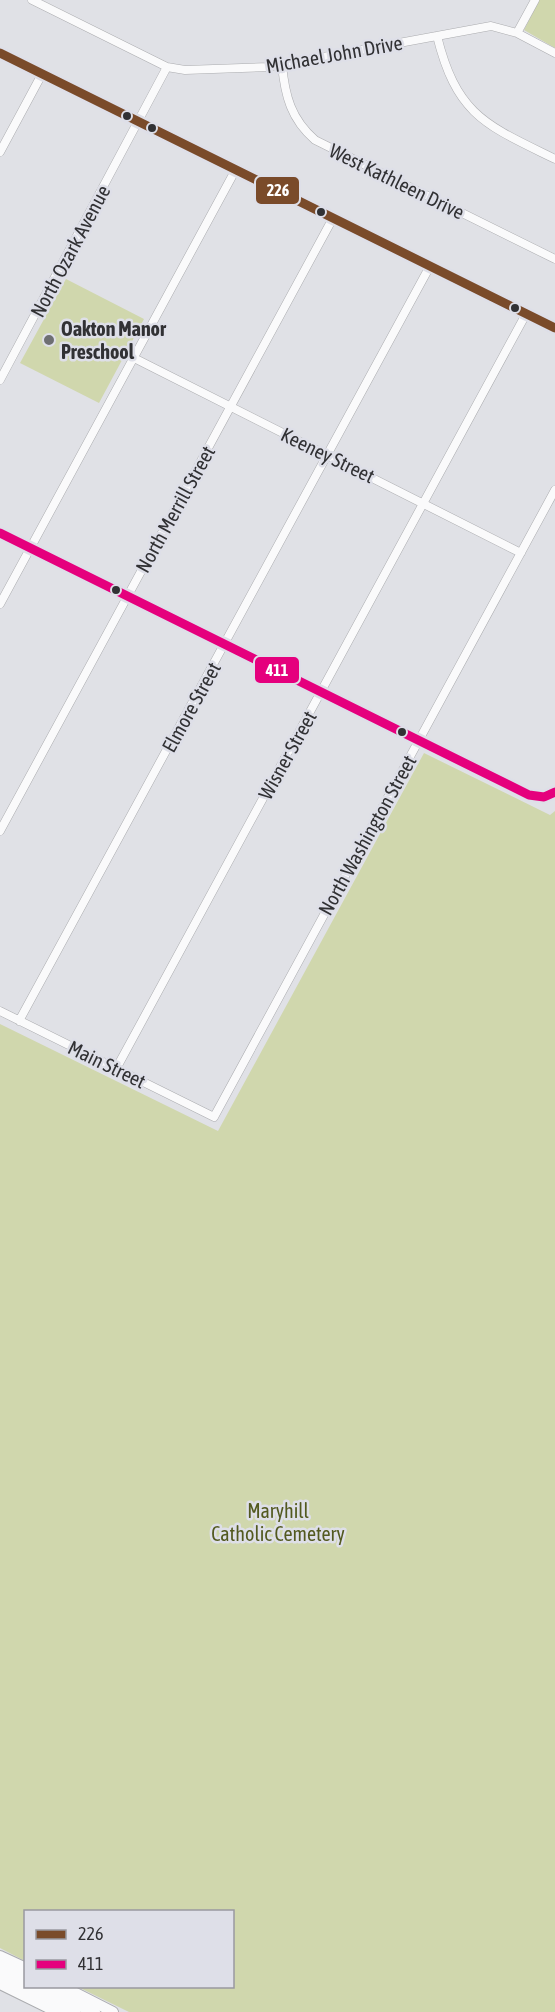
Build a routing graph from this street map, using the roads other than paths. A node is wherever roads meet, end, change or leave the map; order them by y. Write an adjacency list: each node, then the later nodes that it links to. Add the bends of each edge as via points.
1 (32, 0): 8 (street)
2 (535, 0): 3 (street)
3 (517, 33): 4 (street, Michael John Drive, via 491,26); 6 (street, Michael John Drive)
4 (437, 36): 7 (street, Michael John Drive); 12 (street, via 451,78 471,109 499,131)
5 (0, 53): 9 (main road)
6 (555, 53)
7 (282, 65): 8 (street, Michael John Drive, via 195,70); 15 (street, West Kathleen Drive, via 291,110 315,140)
8 (167, 67): 10 (street)
9 (42, 74): 10 (main road); 11 (street)
10 (139, 122): 13 (main road); 20 (street, North Ozark Avenue)
11 (0, 152)
12 (555, 159)
13 (236, 169): 14 (main road); 19 (street)
14 (333, 218): 16 (main road); 21 (street, North Merrill Street)
15 (555, 259)
16 (430, 266): 17 (main road); 22 (street, Elmore Street)
17 (526, 314): 18 (main road); 24 (street, Wisner Street)
18 (555, 328)
19 (134, 358): 21 (street, Keeney Street); 26 (street)
20 (0, 380)
21 (231, 407): 22 (street, Keeney Street); 28 (street, North Merrill Street)
22 (327, 454): 24 (street, Keeney Street); 30 (street, Elmore Street)
23 (555, 490): 27 (street, North Washington Street)
24 (424, 503): 27 (street, Keeney Street); 31 (street, Wisner Street)
25 (0, 533): 26 (street)
26 (31, 548): 28 (street); 29 (street)
27 (521, 553): 32 (street, North Washington Street)
28 (128, 596): 30 (street); 34 (street, North Merrill Street)
29 (0, 604)
30 (225, 644): 31 (street); 36 (street, Elmore Street)
31 (322, 692): 32 (street); 37 (street, Wisner Street)
32 (419, 740): 33 (street, via 529,795 544,797); 38 (street, North Washington Street)
33 (555, 792)
34 (0, 831)
35 (0, 1011): 36 (street, Main Street)
36 (19, 1021): 37 (street, Main Street)
37 (116, 1069): 38 (street, Main Street)
38 (214, 1117)
39 (0, 1956): 41 (main road)
40 (0, 1965): 43 (main road)
41 (24, 1967)
42 (0, 1975): 45 (main road)
43 (24, 1977)
44 (0, 1984): 49 (main road)
45 (24, 1987)
46 (26, 1988): 50 (main road)
47 (47, 1988): 51 (main road)
48 (66, 1988): 52 (main road)
49 (57, 2012)
50 (74, 2012)
51 (94, 2012)
52 (113, 2012)

